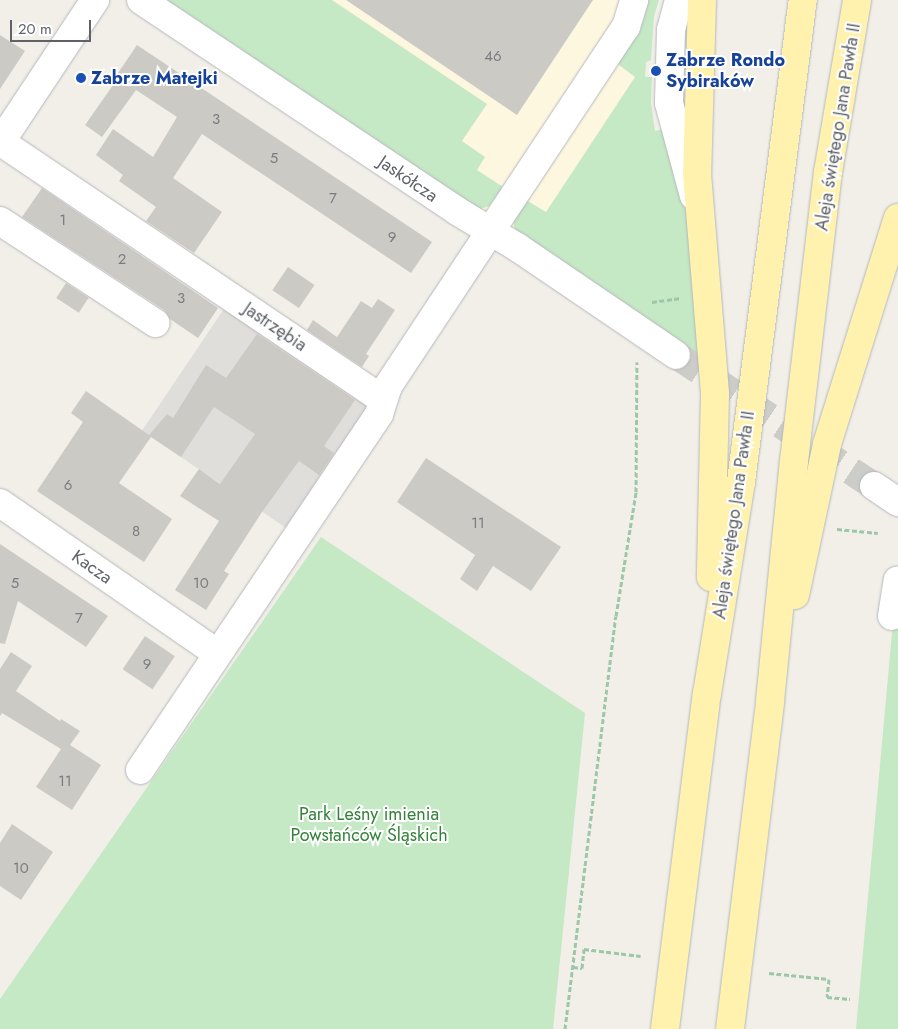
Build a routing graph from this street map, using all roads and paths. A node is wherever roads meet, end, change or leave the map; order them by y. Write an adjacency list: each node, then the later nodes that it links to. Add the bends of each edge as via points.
1 (96, 0): 8 (street)
2 (141, 0): 12 (street, Jaskółcza, via 448,206)
3 (634, 0): 12 (street, via 626,26)
4 (679, 0): 9 (street, via 671,30 669,103)
5 (702, 0): 9 (main road)
6 (803, 0): 27 (main road, Aleja świętego Jana Pawła II, via 741,482)
7 (858, 0): 28 (main road, Aleja świętego Jana Pawła II, via 828,172)
8 (0, 142): 18 (street, Jastrzębia)
9 (699, 212): 27 (main road, via 711,322 716,452)
10 (898, 220): 28 (main road, via 828,444)
11 (0, 221): 15 (street)
12 (489, 230): 16 (street, Jaskółcza); 18 (street, via 388,386)
13 (688, 298): 14 (path)
14 (652, 302)
15 (155, 323)
16 (676, 355)
17 (639, 358): 31 (path, via 636,364 636,492 616,616)
18 (383, 400): 26 (street, via 379,414)
19 (874, 486): 20 (street)
20 (898, 502)
21 (0, 503): 26 (street, Kacza)
22 (833, 528): 23 (path)
23 (878, 533)
24 (898, 580): 25 (street)
25 (892, 616)
26 (217, 653): 29 (street)
27 (707, 694): 35 (main road, Aleja świętego Jana Pawła II)
28 (770, 701): 36 (main road, Aleja świętego Jana Pawła II)
29 (140, 770)
30 (641, 956): 31 (path, via 584,949 582,968)
31 (573, 967): 34 (path)
32 (769, 974): 33 (path, via 829,979 828,997)
33 (850, 999)
34 (565, 1029)
35 (665, 1029)
36 (730, 1029)

